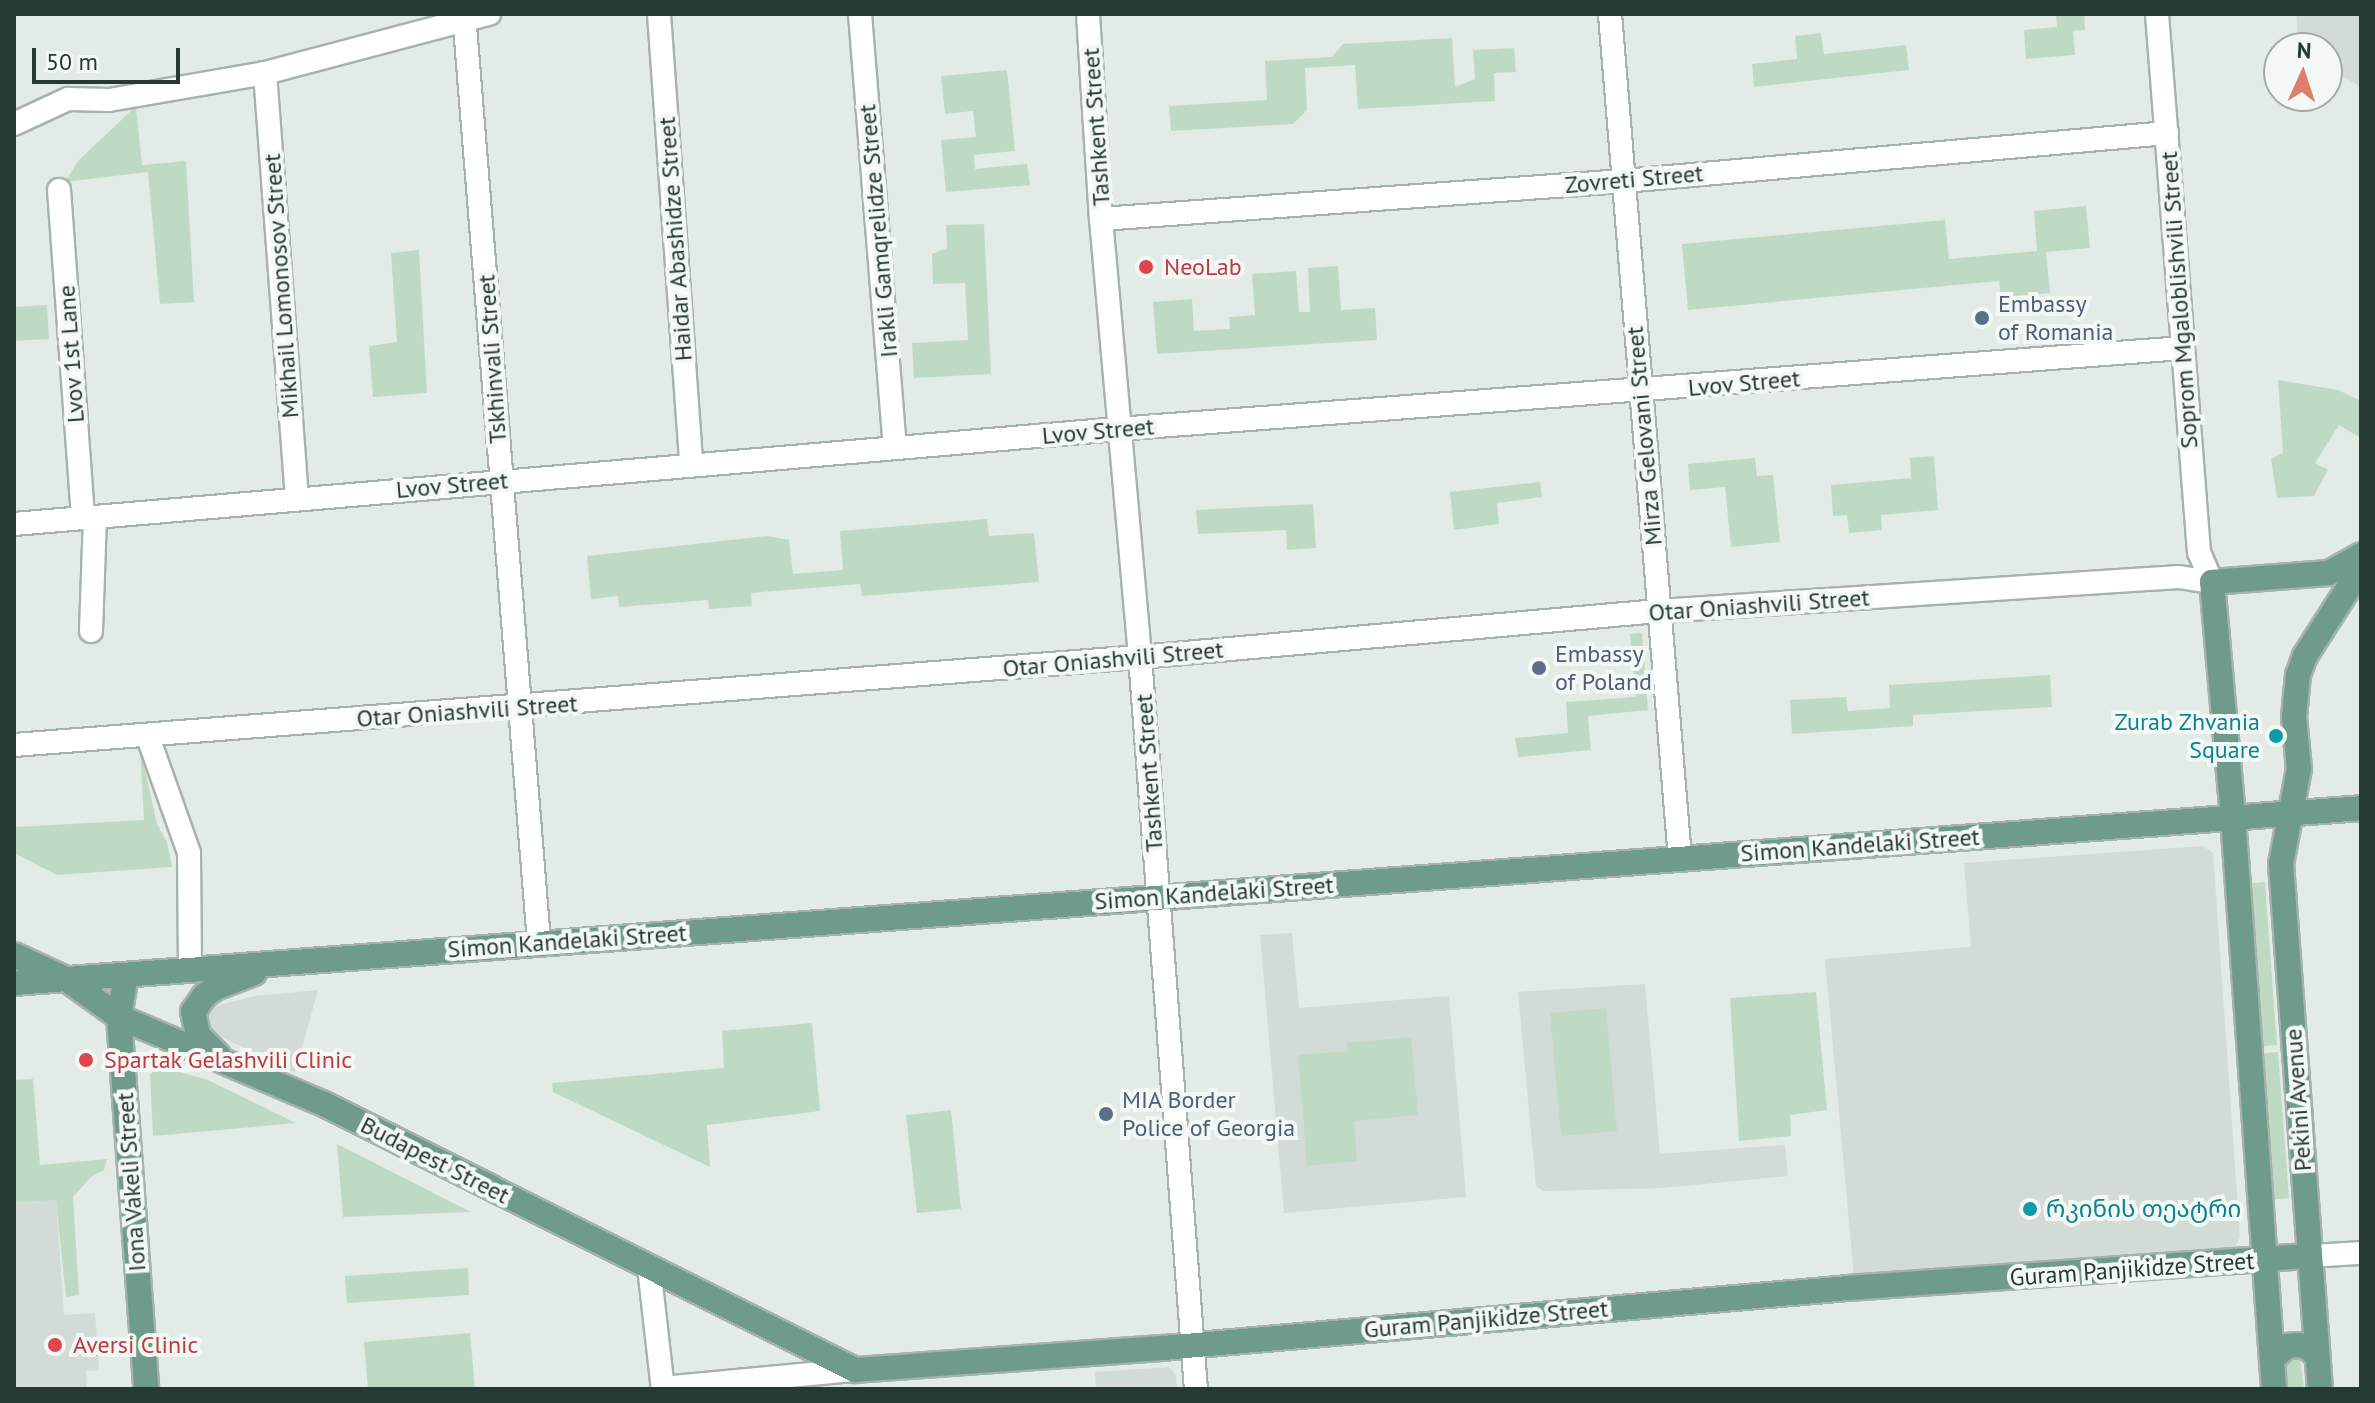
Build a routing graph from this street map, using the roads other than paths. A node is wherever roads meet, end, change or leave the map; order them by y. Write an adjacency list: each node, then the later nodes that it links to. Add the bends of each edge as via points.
1 (489, 14): 7 (street)
2 (659, 14): 18 (street, Haidar Abashidze Street)
3 (860, 14): 17 (street, Irakli Gamqrelidze Street)
4 (1088, 14): 13 (street, Tashkent Street)
5 (1610, 14): 11 (street, Mirza Gelovani Street)
6 (2157, 14): 10 (street, Soprom Mgaloblishvili Street)
7 (465, 18): 8 (street); 19 (street, Tskhinvali Street)
8 (265, 73): 9 (street, via 109,100 68,99); 20 (street, Mikhail Lomonosov Street)
9 (20, 121)
10 (2167, 133): 11 (street, Zovreti Street); 14 (street, Soprom Mgaloblishvili Street)
11 (1624, 181): 13 (street, Zovreti Street); 15 (street, Mirza Gelovani Street)
12 (59, 190): 21 (street, Lvov 1st Lane)
13 (1101, 219): 16 (street, Tashkent Street)
14 (2183, 348): 15 (street, Lvov Street); 25 (street, Soprom Mgaloblishvili Street, via 2199,552)
15 (1641, 392): 16 (street, Lvov Street); 26 (street, Mirza Gelovani Street)
16 (1118, 429): 17 (street, Lvov Street); 29 (street, Tashkent Street)
17 (895, 448): 18 (street, Lvov Street)
18 (691, 465): 19 (street, Lvov Street)
19 (502, 481): 20 (street, Lvov Street); 30 (street, Tskhinvali Street)
20 (297, 498): 21 (street, Lvov Street)
21 (89, 517): 22 (street, Lvov Street); 28 (street, Lvov 1st Lane)
22 (14, 524)
23 (2361, 557): 24 (main road, via 2342,569); 27 (main road, via 2353,581)
24 (2313, 576): 25 (main road); 27 (main road, via 2330,591)
25 (2212, 582): 26 (street, Otar Oniashvili Street, via 2179,577); 35 (main road)
26 (1659, 611): 29 (street, Otar Oniashvili Street); 36 (street, Mirza Gelovani Street)
27 (2326, 622): 34 (main road, via 2305,656 2295,687 2299,769)
28 (91, 631)
29 (1140, 657): 30 (street, Otar Oniashvili Street); 37 (street, Tashkent Street)
30 (520, 707): 31 (street, Otar Oniashvili Street); 38 (street, Tskhinvali Street)
31 (148, 737): 32 (street, Otar Oniashvili Street); 41 (street, via 189,853)
32 (14, 745)
33 (2361, 808): 34 (main road, Simon Kandelaki Street)
34 (2292, 813): 35 (main road, Simon Kandelaki Street); 48 (main road, Pekini Avenue, via 2281,864)
35 (2233, 817): 36 (main road, Simon Kandelaki Street); 49 (main road, Pekini Avenue)
36 (1680, 858): 37 (main road, Simon Kandelaki Street)
37 (1158, 897): 38 (main road, Simon Kandelaki Street); 51 (street, Tashkent Street)
38 (539, 943): 40 (main road, Simon Kandelaki Street)
39 (14, 955): 43 (main road, Budapest Street)
40 (287, 962): 41 (main road, Simon Kandelaki Street); 46 (main road, via 229,980 197,1005 193,1020 198,1035)
41 (190, 968): 42 (main road, Simon Kandelaki Street)
42 (126, 975): 43 (main road, Simon Kandelaki Street); 45 (main road, Iona Vakeli Street)
43 (66, 979): 44 (main road, Simon Kandelaki Street); 45 (main road, Budapest Street)
44 (14, 983)
45 (119, 1017): 46 (main road, Budapest Street); 56 (main road, Iona Vakeli Street)
46 (225, 1060): 50 (main road, Budapest Street)
47 (2361, 1253): 48 (street)
48 (2309, 1256): 49 (main road, Guram Panjikidze Street); 52 (main road, Pekini Avenue)
49 (2263, 1259): 51 (main road, Guram Panjikidze Street); 53 (main road, Pekini Avenue)
50 (649, 1267): 54 (main road, Budapest Street); 55 (street)
51 (1192, 1345): 54 (main road, Guram Panjikidze Street); 57 (street, Tashkent Street)
52 (2317, 1356): 53 (main road, via 2298,1345 2287,1346); 59 (main road, Pekini Avenue)
53 (2272, 1359): 58 (main road, Pekini Avenue)
54 (855, 1370): 55 (street, Guram Panjikidze Street)
55 (663, 1388)
56 (146, 1389)
57 (1196, 1389)
58 (2274, 1389)
59 (2320, 1389)

